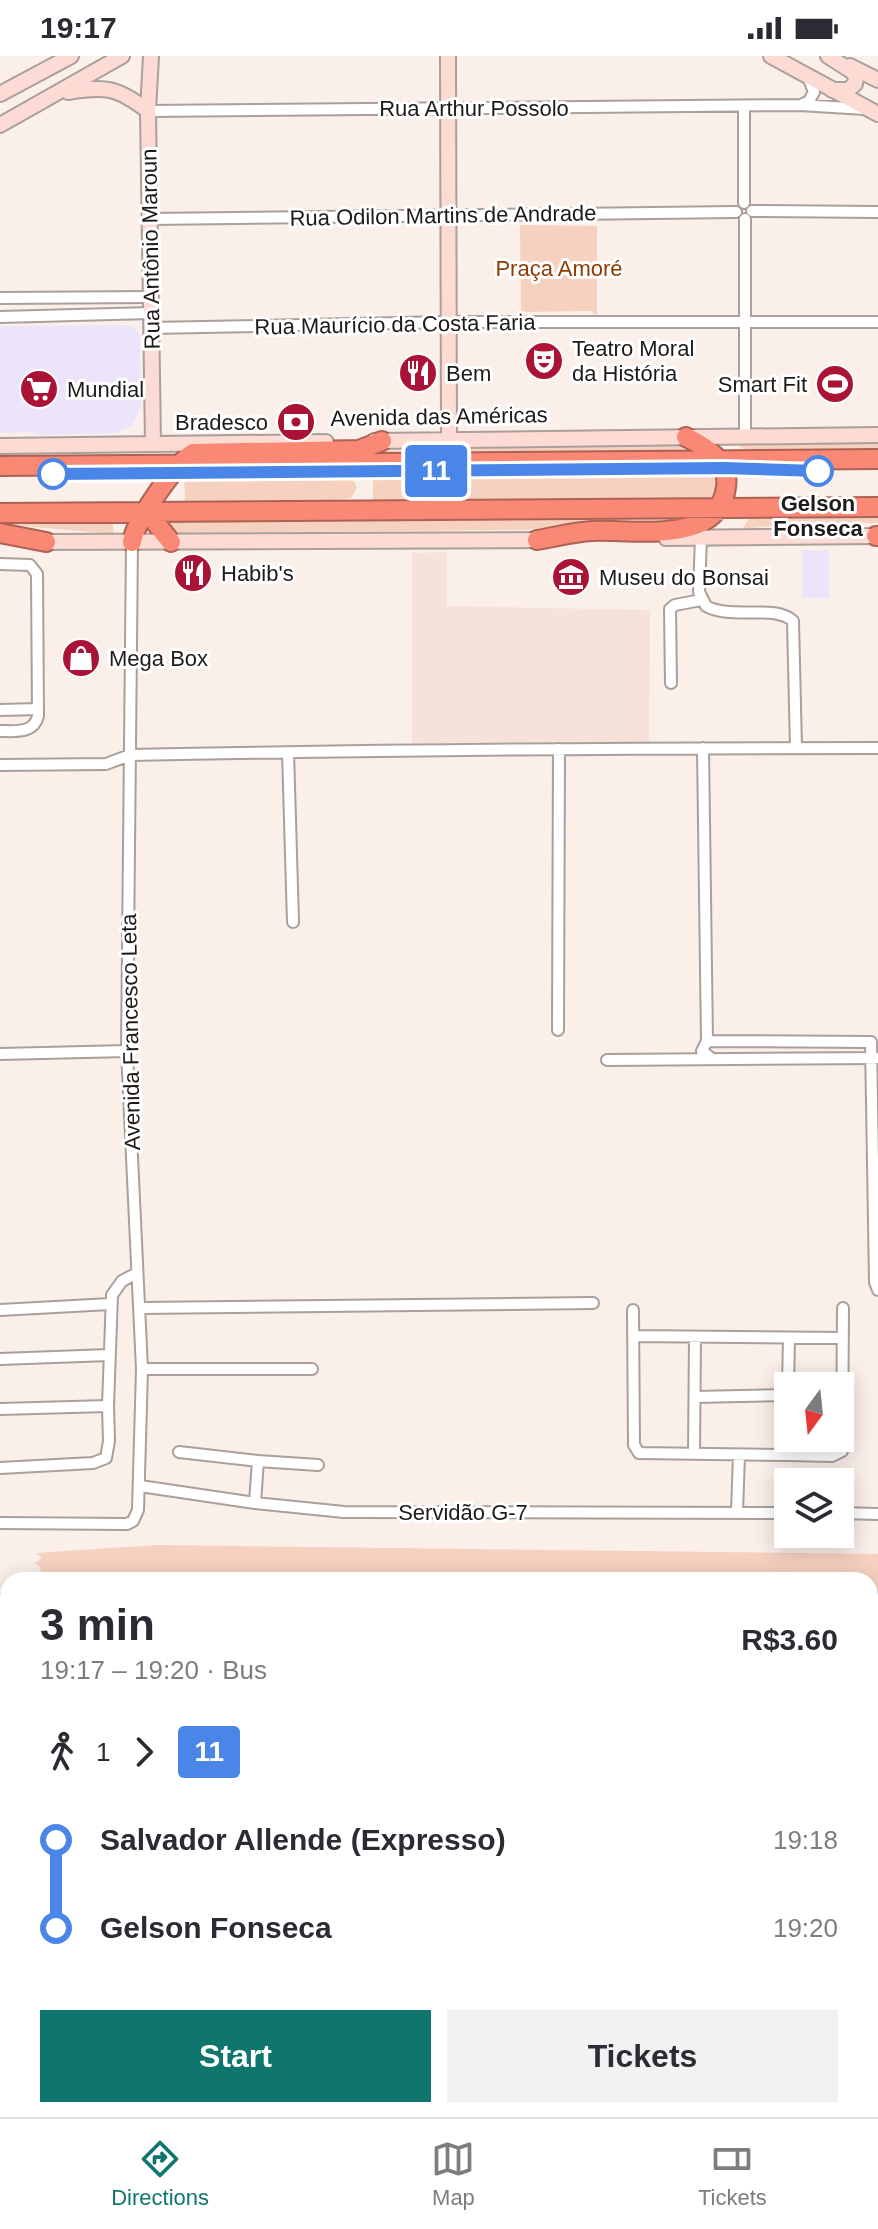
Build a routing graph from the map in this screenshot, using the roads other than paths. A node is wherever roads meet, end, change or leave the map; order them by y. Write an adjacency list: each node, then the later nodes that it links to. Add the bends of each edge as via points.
1 (71, 56): 11 (main road)
2 (122, 56): 10 (main road)
3 (151, 56): 15 (main road, Rua Antônio Maroun)
4 (448, 56): 13 (main road)
5 (771, 56): 7 (main road)
6 (828, 56): 8 (main road); 9 (main road, via 856,78 848,90)
7 (807, 77): 9 (main road); 12 (street, via 814,92)
8 (878, 83): 16 (main road, via 870,92)
9 (832, 90): 16 (main road)
10 (59, 93): 15 (main road, via 112,89); 17 (main road)
11 (0, 94)
12 (800, 105): 14 (street, Rua Arthur Possolo); 16 (street, Rua Arthur Possolo)
13 (449, 107): 14 (street, Rua Arthur Possolo); 15 (street, Rua Arthur Possolo); 20 (main road)
14 (744, 107): 18 (street)
15 (148, 111): 21 (main road, Rua Antônio Maroun)
16 (872, 111)
17 (0, 125)
18 (744, 212): 19 (street, Rua Odilon Martins de Andrade); 20 (street, Rua Odilon Martins de Andrade); 30 (street)
19 (878, 212)
20 (449, 214): 21 (street, Rua Odilon Martins de Andrade); 28 (main road)
21 (149, 219): 22 (main road, Rua Antônio Maroun)
22 (151, 297): 24 (street); 27 (main road, Rua Antônio Maroun)
23 (0, 298): 24 (street)
24 (115, 298): 25 (street)
25 (112, 314): 26 (street, Rua Maurício da Costa Faria); 27 (street, Rua Maurício da Costa Faria)
26 (0, 317)
27 (151, 321): 28 (street, Rua Maurício da Costa Faria); 36 (main road, Rua Antônio Maroun)
28 (449, 322): 30 (street, Rua Maurício da Costa Faria); 34 (main road)
29 (878, 322): 30 (street, Rua Maurício da Costa Faria)
30 (745, 323): 33 (street)
31 (878, 435): 33 (main road, Avenida das Américas)
32 (686, 437): 33 (main road, Avenida das Américas); 34 (main road, Avenida das Américas); 39 (highway)
33 (745, 437)
34 (449, 439): 35 (main road, Avenida das Américas)
35 (382, 441): 36 (main road, Avenida das Américas); 40 (highway, via 359,450 193,453)
36 (153, 443): 37 (main road, Avenida das Américas)
37 (0, 446)
38 (878, 459): 39 (highway)
39 (719, 460): 40 (highway); 42 (highway, via 727,479)
40 (177, 465): 41 (highway); 44 (highway)
41 (0, 466)
42 (718, 507): 43 (highway); 44 (highway); 49 (highway, via 706,520 680,530 590,531)
43 (878, 507)
44 (147, 512): 45 (highway); 52 (highway); 53 (highway)
45 (0, 513)
46 (0, 533): 51 (highway)
47 (877, 536): 48 (main road)
48 (701, 537): 49 (main road); 55 (street)
49 (537, 540): 53 (main road)
50 (0, 542): 51 (main road)
51 (46, 542): 52 (main road)
52 (132, 542): 53 (main road); 65 (street, Avenida Francesco Leta)
53 (171, 542)
54 (0, 564): 57 (street, via 30,565 37,574)
55 (701, 600): 56 (street, via 670,609); 61 (street, via 713,610 782,614 793,621)
56 (671, 683)
57 (38, 709): 58 (street); 59 (street, via 31,729)
58 (0, 710)
59 (0, 731)
60 (703, 748): 61 (street); 63 (street); 69 (street)
61 (796, 748): 62 (street)
62 (878, 748)
63 (559, 749): 64 (street); 68 (street)
64 (288, 752): 65 (street); 67 (street)
65 (130, 755): 66 (street, via 106,764); 70 (street, Avenida Francesco Leta)
66 (0, 765)
67 (293, 922)
68 (558, 1030)
69 (707, 1041): 72 (street, via 871,1042); 73 (street, via 702,1051)
70 (127, 1051): 71 (street); 75 (street, Avenida Francesco Leta)
71 (0, 1054)
72 (874, 1058): 73 (street); 76 (street)
73 (712, 1059): 74 (street)
74 (607, 1060)
75 (137, 1273): 78 (street, via 116,1287); 79 (street, Avenida Francesco Leta)
76 (878, 1290)
77 (593, 1303): 79 (street)
78 (110, 1304): 81 (street); 87 (street)
79 (140, 1308): 89 (street, Avenida Francesco Leta)
80 (843, 1308): 86 (street)
81 (0, 1310)
82 (633, 1310): 83 (street)
83 (633, 1336): 84 (street); 97 (street, via 635,1450)
84 (695, 1337): 85 (street); 93 (street)
85 (789, 1338): 86 (street); 91 (street)
86 (843, 1338): 99 (street, via 842,1451 832,1456)
87 (109, 1355): 88 (street); 94 (street)
88 (0, 1359)
89 (142, 1369): 90 (street); 103 (street, Avenida Francesco Leta)
90 (312, 1369)
91 (788, 1372)
92 (774, 1395): 93 (street)
93 (695, 1397): 97 (street)
94 (108, 1406): 95 (street); 102 (street, via 106,1458)
95 (0, 1409)
96 (179, 1452): 100 (street)
97 (694, 1453): 98 (street)
98 (739, 1455): 99 (street); 105 (street)
99 (788, 1455)
100 (258, 1461): 101 (street); 104 (street)
101 (318, 1465)
102 (0, 1468)
103 (140, 1486): 104 (street, Servidão G-7); 109 (street, Avenida Francesco Leta, via 133,1521 119,1525)
104 (255, 1503): 105 (street, Servidão G-7, via 344,1512)
105 (737, 1512): 106 (street, Servidão G-7)
106 (774, 1513)
107 (854, 1513): 108 (street)
108 (878, 1514)
109 (0, 1523)

